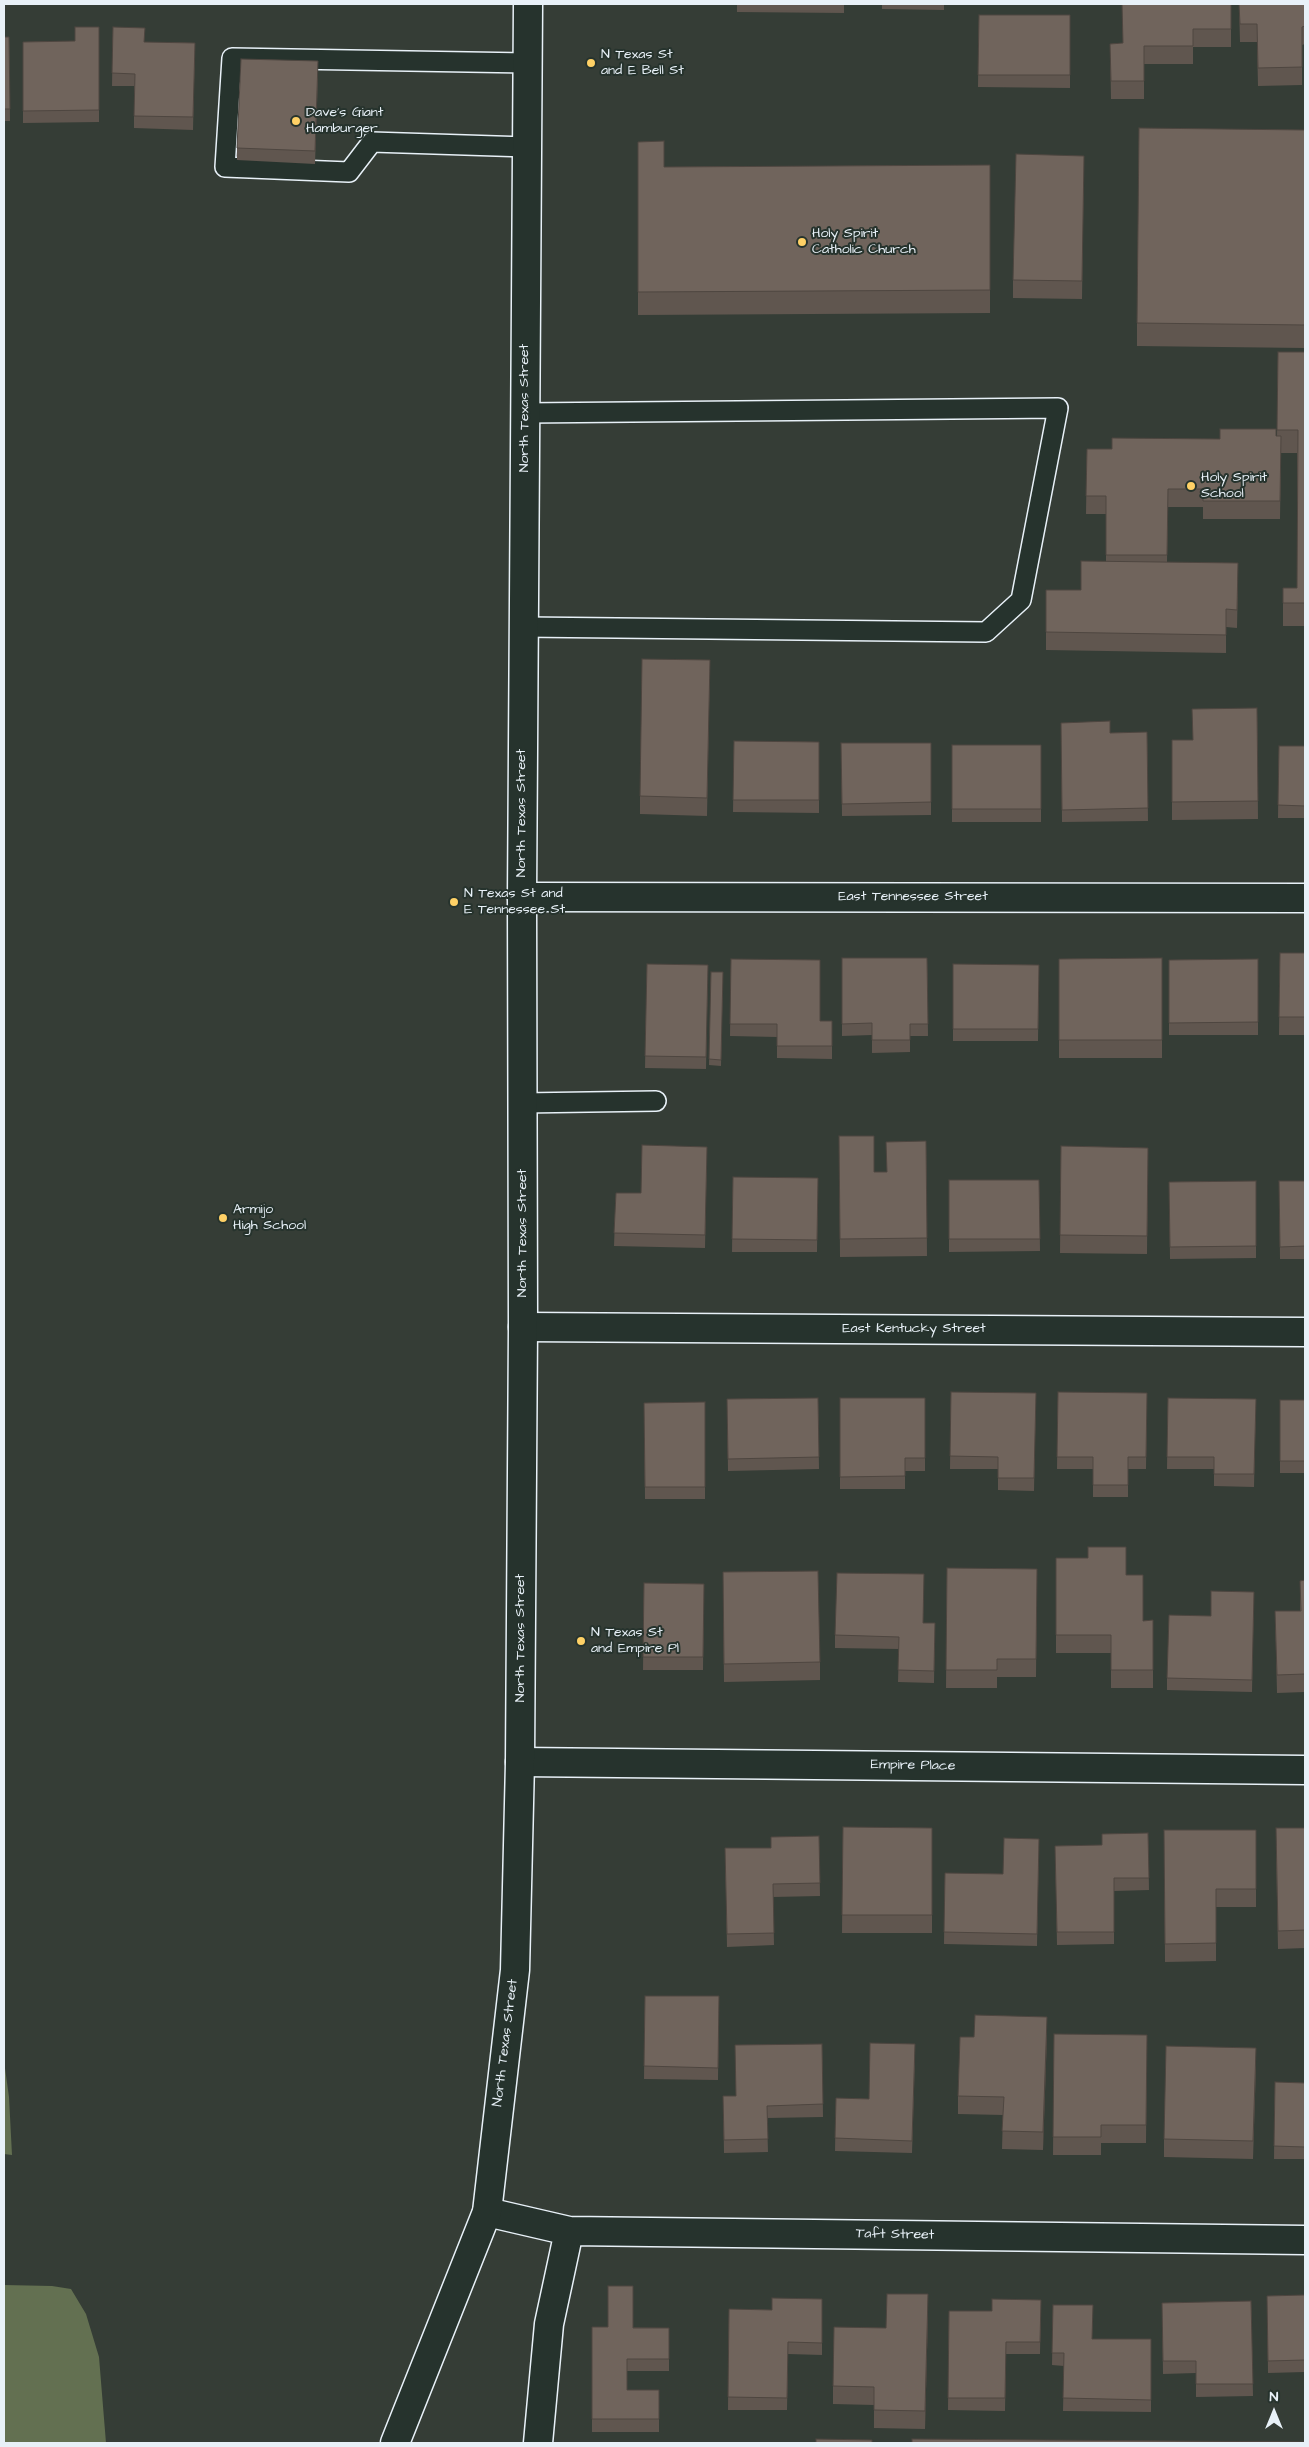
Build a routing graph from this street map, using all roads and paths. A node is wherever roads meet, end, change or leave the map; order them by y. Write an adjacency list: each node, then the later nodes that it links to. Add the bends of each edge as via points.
1 (528, 4): 2 (street, North Texas Street)
2 (527, 62): 3 (street, North Texas Street); 3 (lane, via 232,58 225,167 349,172 372,142)
3 (527, 147): 4 (street, North Texas Street)
4 (525, 413): 5 (street, North Texas Street); 5 (lane, via 1058,408 1021,600 986,632)
5 (524, 627): 6 (street, North Texas Street)
6 (522, 897): 7 (street, East Tennessee Street); 9 (street, North Texas Street)
7 (1305, 898)
8 (656, 1100): 9 (lane)
9 (522, 1103): 10 (street, North Texas Street)
10 (523, 1327): 11 (street, East Kentucky Street); 12 (street, North Texas Street)
11 (1305, 1332)
12 (520, 1762): 13 (street, Empire Place); 14 (street, North Texas Street, via 515,1970)
13 (1305, 1770)
14 (487, 2212): 15 (street, Taft Street); 17 (street, North Texas Street)
15 (569, 2231): 16 (street, Taft Street); 18 (street, via 549,2324)
16 (1305, 2240)
17 (395, 2443)
18 (538, 2443)

